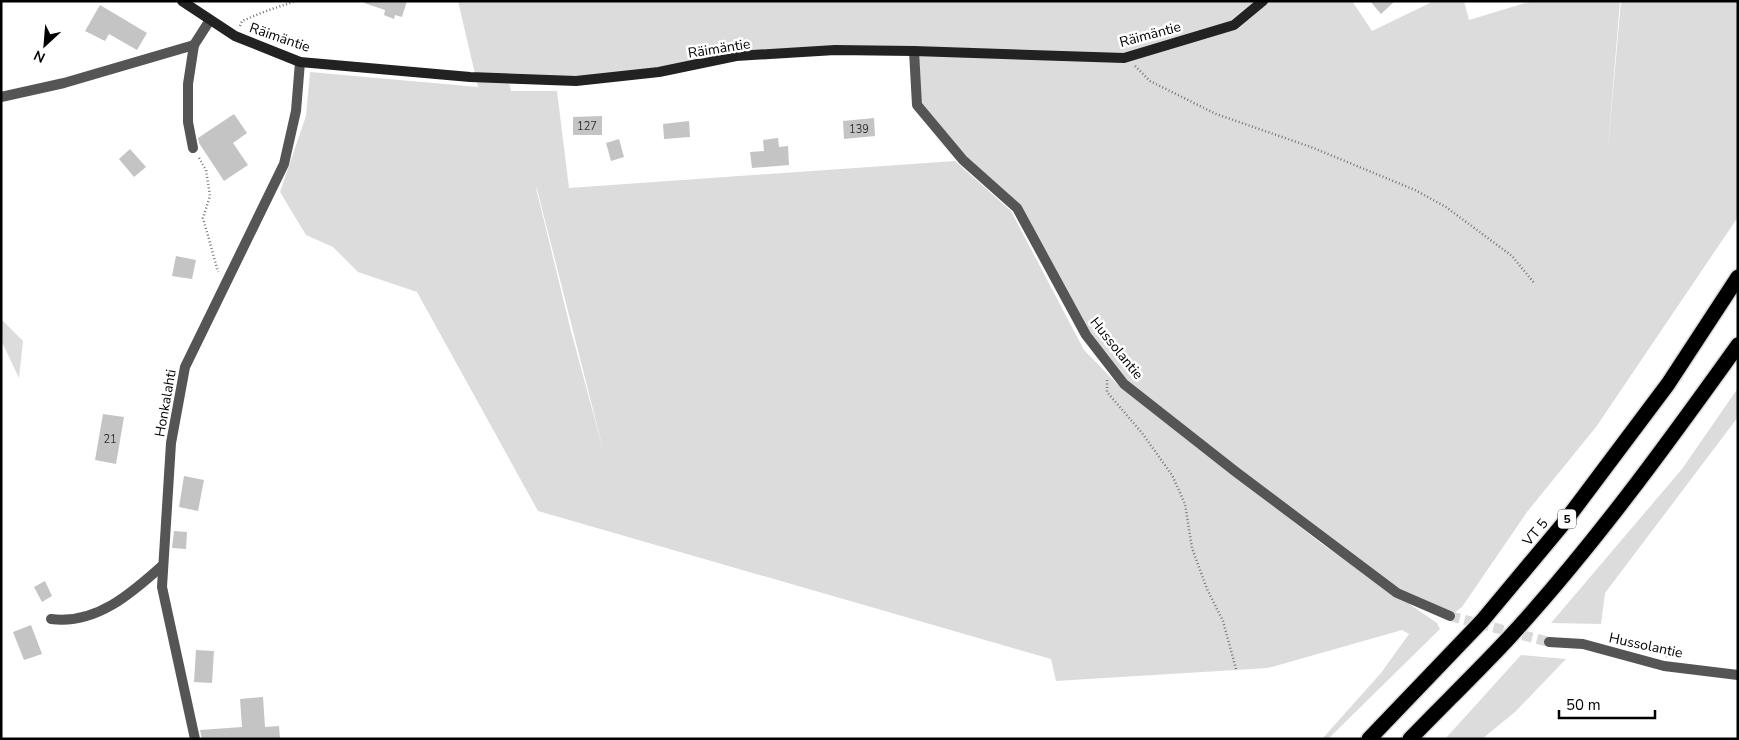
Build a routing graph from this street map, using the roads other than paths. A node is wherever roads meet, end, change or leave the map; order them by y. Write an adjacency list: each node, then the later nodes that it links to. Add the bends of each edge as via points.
1 (182, 1): 3 (street, Räimäntie)
2 (1263, 1): 5 (street, Räimäntie, via 1234,25 1124,58)
3 (210, 20): 4 (street); 6 (street, Räimäntie, via 235,36)
4 (194, 45): 7 (street, via 64,83); 8 (street, via 188,84 188,122)
5 (914, 51): 6 (street, Räimäntie, via 836,50 736,56 659,72 576,81 470,77); 12 (street, Hussolantie, via 917,105 963,160 1017,208 1086,335 1124,384 1385,584)
6 (300, 62): 11 (street, Honkalahti, via 296,111 284,164 185,367 171,443)
7 (1, 97)
8 (193, 148)
9 (1738, 277): 17 (highway, VT 5 / 5, via 1668,384 1563,524 1482,621)
10 (1738, 345): 18 (highway, 5, via 1598,533 1506,640)
11 (163, 565): 13 (street, via 134,591 97,614); 16 (street, Honkalahti, via 162,587)
12 (1450, 616)
13 (51, 619)
14 (1549, 642): 15 (street, Hussolantie, via 1583,644 1664,666)
15 (1738, 676)
16 (195, 739)
17 (1369, 739)
18 (1410, 739)

